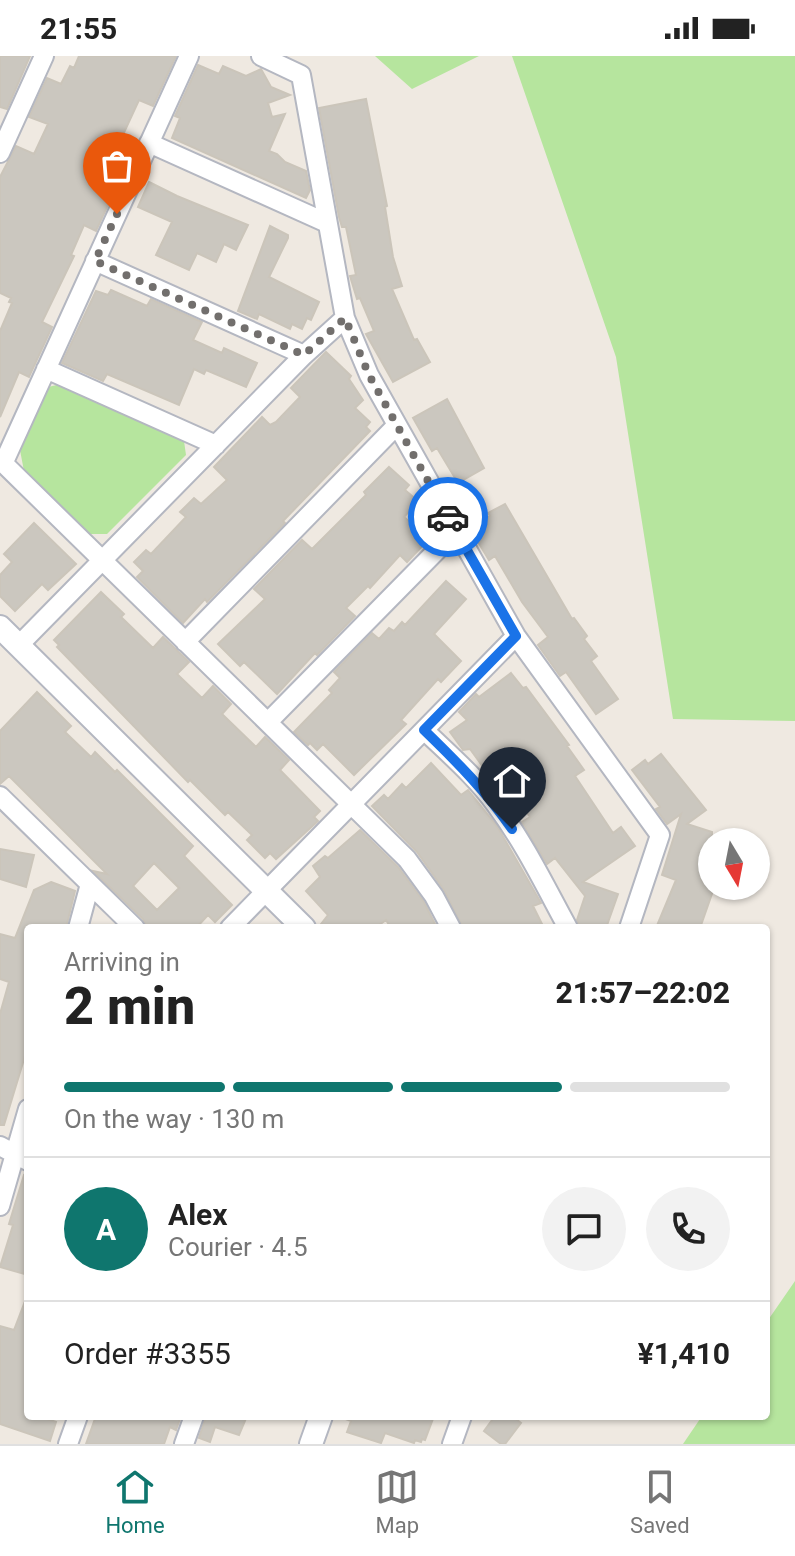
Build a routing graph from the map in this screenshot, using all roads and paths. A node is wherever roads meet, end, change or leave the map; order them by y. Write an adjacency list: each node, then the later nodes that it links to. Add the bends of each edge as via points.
1 (44, 56): 4 (street)
2 (189, 56): 5 (street)
3 (261, 56): 7 (street, via 301,75)
4 (4, 132): 6 (street)
5 (149, 143): 7 (street); 8 (street)
6 (0, 153)
7 (327, 223): 9 (street)
8 (95, 261): 10 (street); 11 (street)
9 (345, 318): 10 (street); 12 (street)
10 (304, 355): 13 (street)
11 (46, 369): 13 (street); 14 (street)
12 (397, 425): 15 (street); 19 (street)
13 (216, 445): 16 (street)
14 (2, 462): 16 (street)
15 (456, 531): 18 (street); 21 (street)
16 (103, 561): 19 (street); 20 (street)
17 (0, 627): 20 (street)
18 (516, 636): 22 (street); 33 (street, via 660,835)
19 (185, 642): 21 (street)
20 (19, 645): 26 (street)
21 (268, 722): 24 (street)
22 (424, 730): 24 (street); 32 (street, via 495,804 530,855)
23 (0, 796): 25 (street)
24 (351, 803): 26 (street); 31 (street, via 407,859)
25 (90, 884): 27 (street); 28 (street)
26 (267, 888): 29 (street); 30 (street)
27 (79, 924)
28 (131, 924)
29 (234, 924)
30 (300, 924)
31 (449, 924)
32 (566, 924)
33 (630, 924)
34 (24, 1122): 35 (street)
35 (14, 1154): 36 (street)
36 (0, 1206)
37 (77, 1420): 41 (street)
38 (193, 1420): 42 (street)
39 (320, 1420): 43 (street)
40 (461, 1420): 44 (street)
41 (68, 1444)
42 (184, 1444)
43 (311, 1444)
44 (452, 1444)

